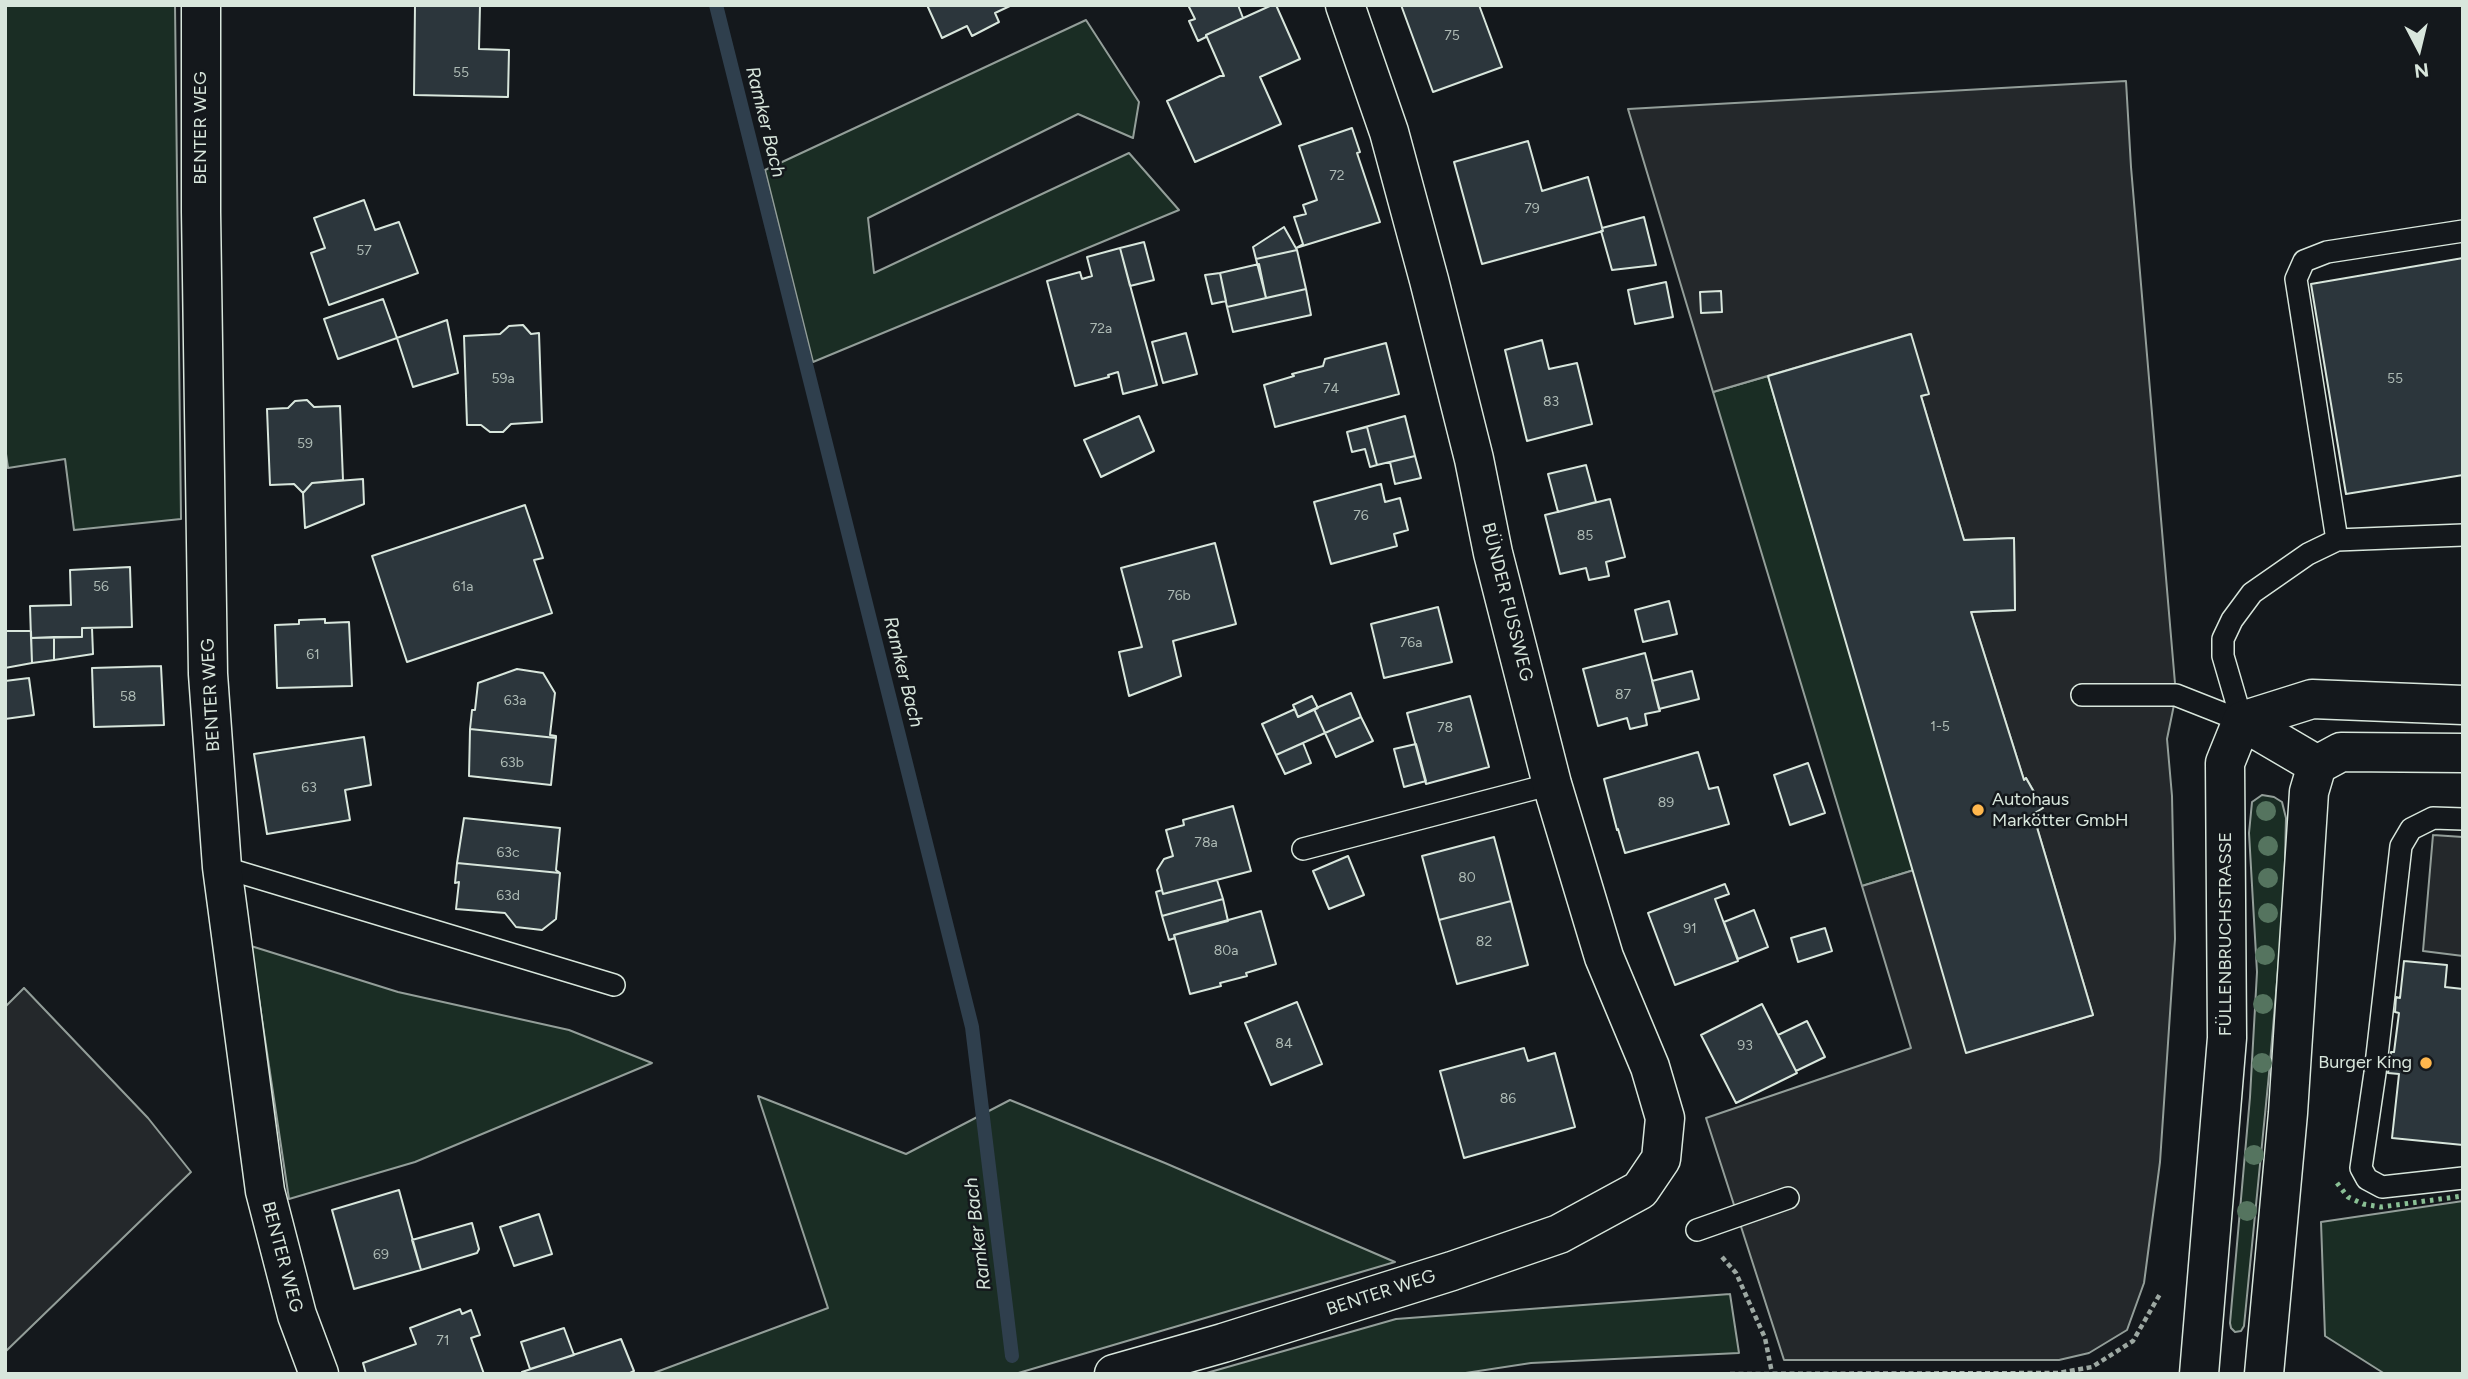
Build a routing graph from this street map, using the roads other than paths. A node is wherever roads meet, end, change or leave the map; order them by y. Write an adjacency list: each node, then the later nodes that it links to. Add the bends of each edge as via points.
1 (201, 5): 14 (street, BENTER WEG, via 208,674)
2 (1345, 5): 11 (street, BÜNDER FUSSWEG, via 1388,132 1429,280)
3 (2463, 231): 5 (lane, via 2327,252 2304,261 2296,279)
4 (2463, 535): 5 (lane)
5 (2337, 540): 8 (lane, via 2252,593 2232,620 2223,639 2223,656)
6 (2082, 695): 8 (lane, via 2176,695)
7 (2463, 705): 8 (street, via 2312,699)
8 (2242, 721): 10 (street); 22 (street, FÜLLENBRUCHSTRASSE, via 2225,764 2227,1038)
9 (2463, 753): 10 (street, via 2341,752)
10 (2317, 765): 23 (street, via 2309,792 2288,1113)
11 (1552, 784): 13 (lane); 17 (street, BÜNDER FUSSWEG, via 1604,957 1650,1067 1665,1118 1661,1159)
12 (2463, 819): 16 (lane, via 2433,818 2411,829 2401,846 2361,1168 2367,1179 2382,1187)
13 (1303, 849)
14 (222, 867): 15 (lane); 20 (street, BENTER WEG, via 265,1191 296,1315)
15 (614, 985)
16 (2463, 1178)
17 (1640, 1190): 21 (street, BENTER WEG, via 1559,1234)
18 (1788, 1198): 19 (lane)
19 (1698, 1230)
20 (319, 1374)
21 (1114, 1374)
22 (2199, 1374)
23 (2264, 1374)

